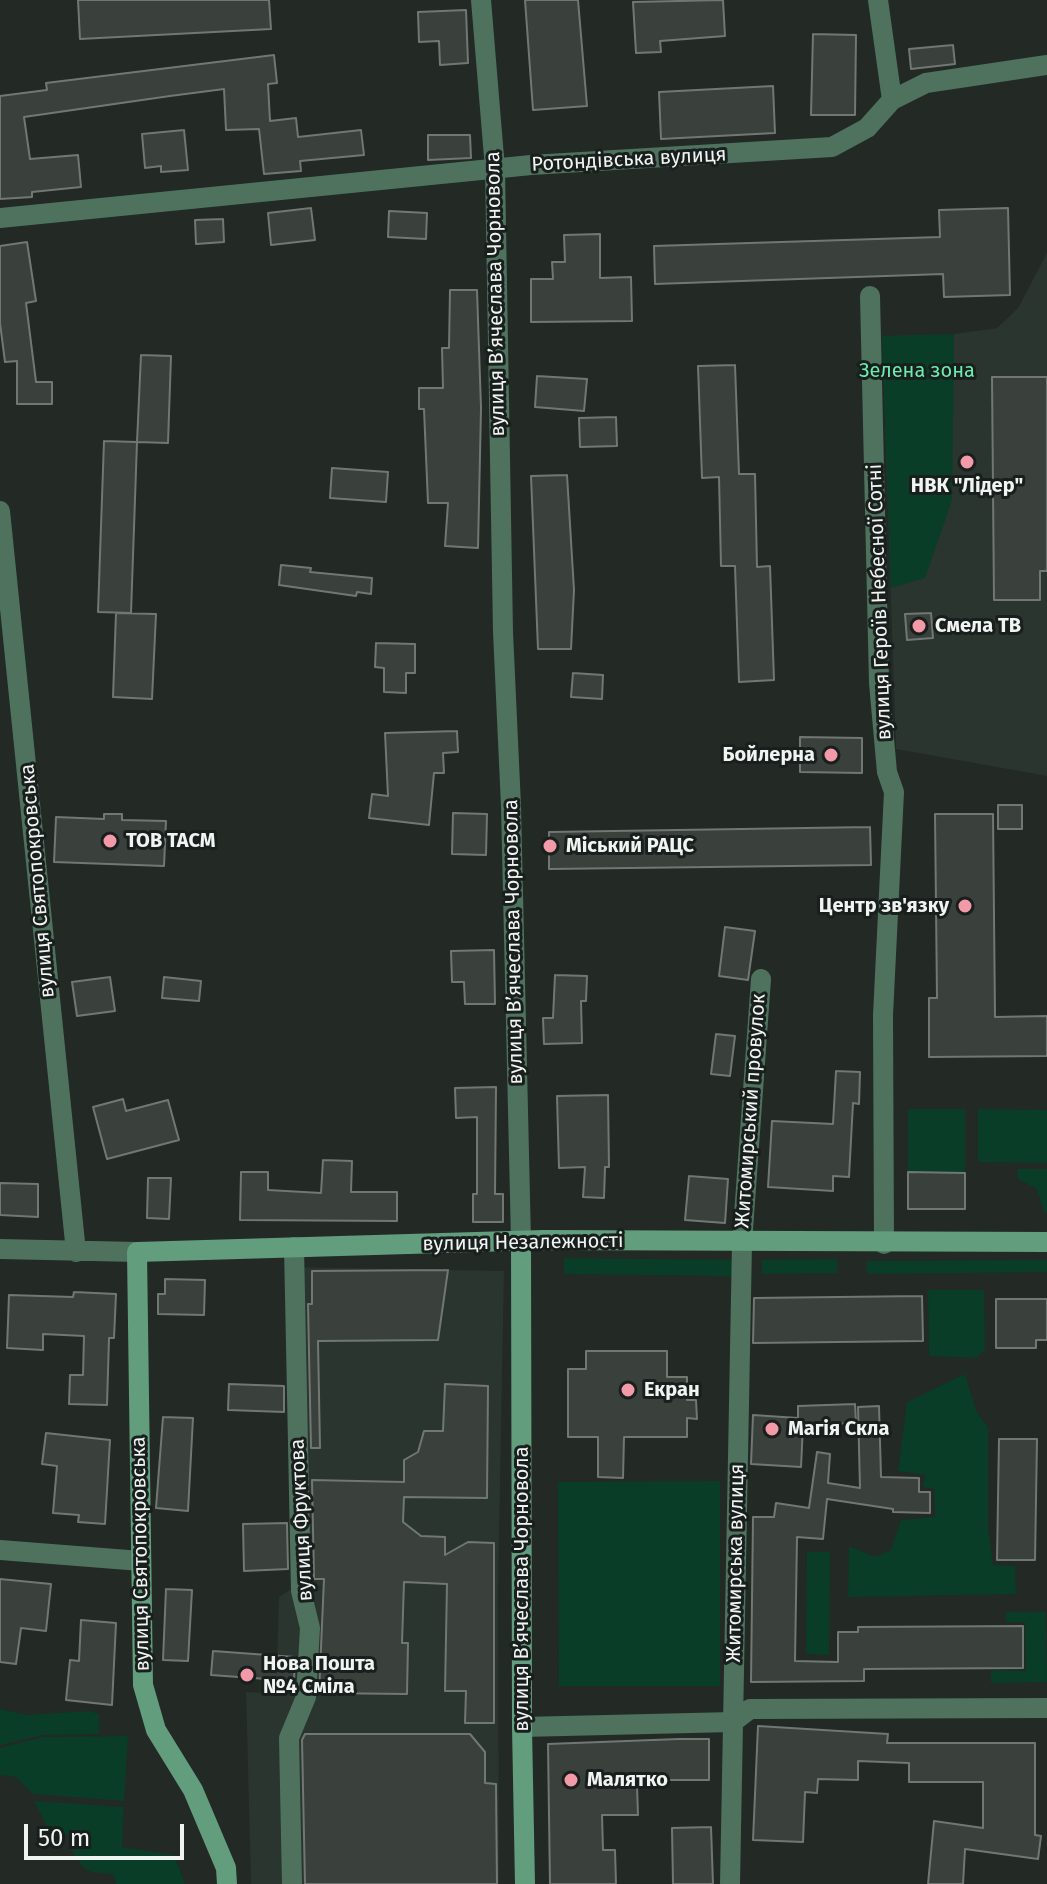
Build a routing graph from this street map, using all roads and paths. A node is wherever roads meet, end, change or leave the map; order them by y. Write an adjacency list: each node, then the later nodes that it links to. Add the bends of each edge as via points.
1 (481, 0): 5 (street, вулиця Вʼячеслава Чорновола)
2 (878, 0): 4 (street)
3 (1047, 65): 4 (street, Ротондівська вулиця, via 926,83)
4 (892, 100): 5 (street, Ротондівська вулиця, via 867,128 832,147)
5 (495, 169): 6 (street, Ротондівська вулиця); 10 (street, вулиця Вʼячеслава Чорновола)
6 (0, 218)
7 (870, 296): 13 (street, вулиця Героїв Небесної Сотні, via 879,683 887,772 894,792 883,1015)
8 (0, 511): 16 (street, вулиця Святопокровська)
9 (761, 979): 12 (street, Житомирський провулок)
10 (521, 1241): 12 (street, вулиця Незалежності); 14 (street, вулиця Незалежності); 22 (street, вулиця Вʼячеслава Чорновола)
11 (1047, 1242): 13 (street, вулиця Незалежності)
12 (742, 1243): 13 (street, вулиця Незалежності); 21 (street, Житомирська вулиця)
13 (884, 1244)
14 (294, 1247): 17 (street, вулиця Незалежності); 24 (street, вулиця Фруктова, via 301,1591 310,1628 306,1697 289,1738)
15 (0, 1249): 16 (street, вулиця Незалежності)
16 (76, 1252): 17 (street, вулиця Незалежності)
17 (137, 1252): 19 (street, вулиця Святопокровська)
18 (0, 1550): 19 (street)
19 (141, 1561): 23 (street, вулиця Святопокровська, via 143,1685 156,1730 193,1790 226,1868)
20 (1047, 1708): 21 (street, via 750,1709)
21 (733, 1722): 22 (street); 26 (street, Житомирська вулиця)
22 (522, 1727): 25 (street, вулиця Вʼячеслава Чорновола)
23 (227, 1884)
24 (292, 1884)
25 (525, 1884)
26 (730, 1884)

